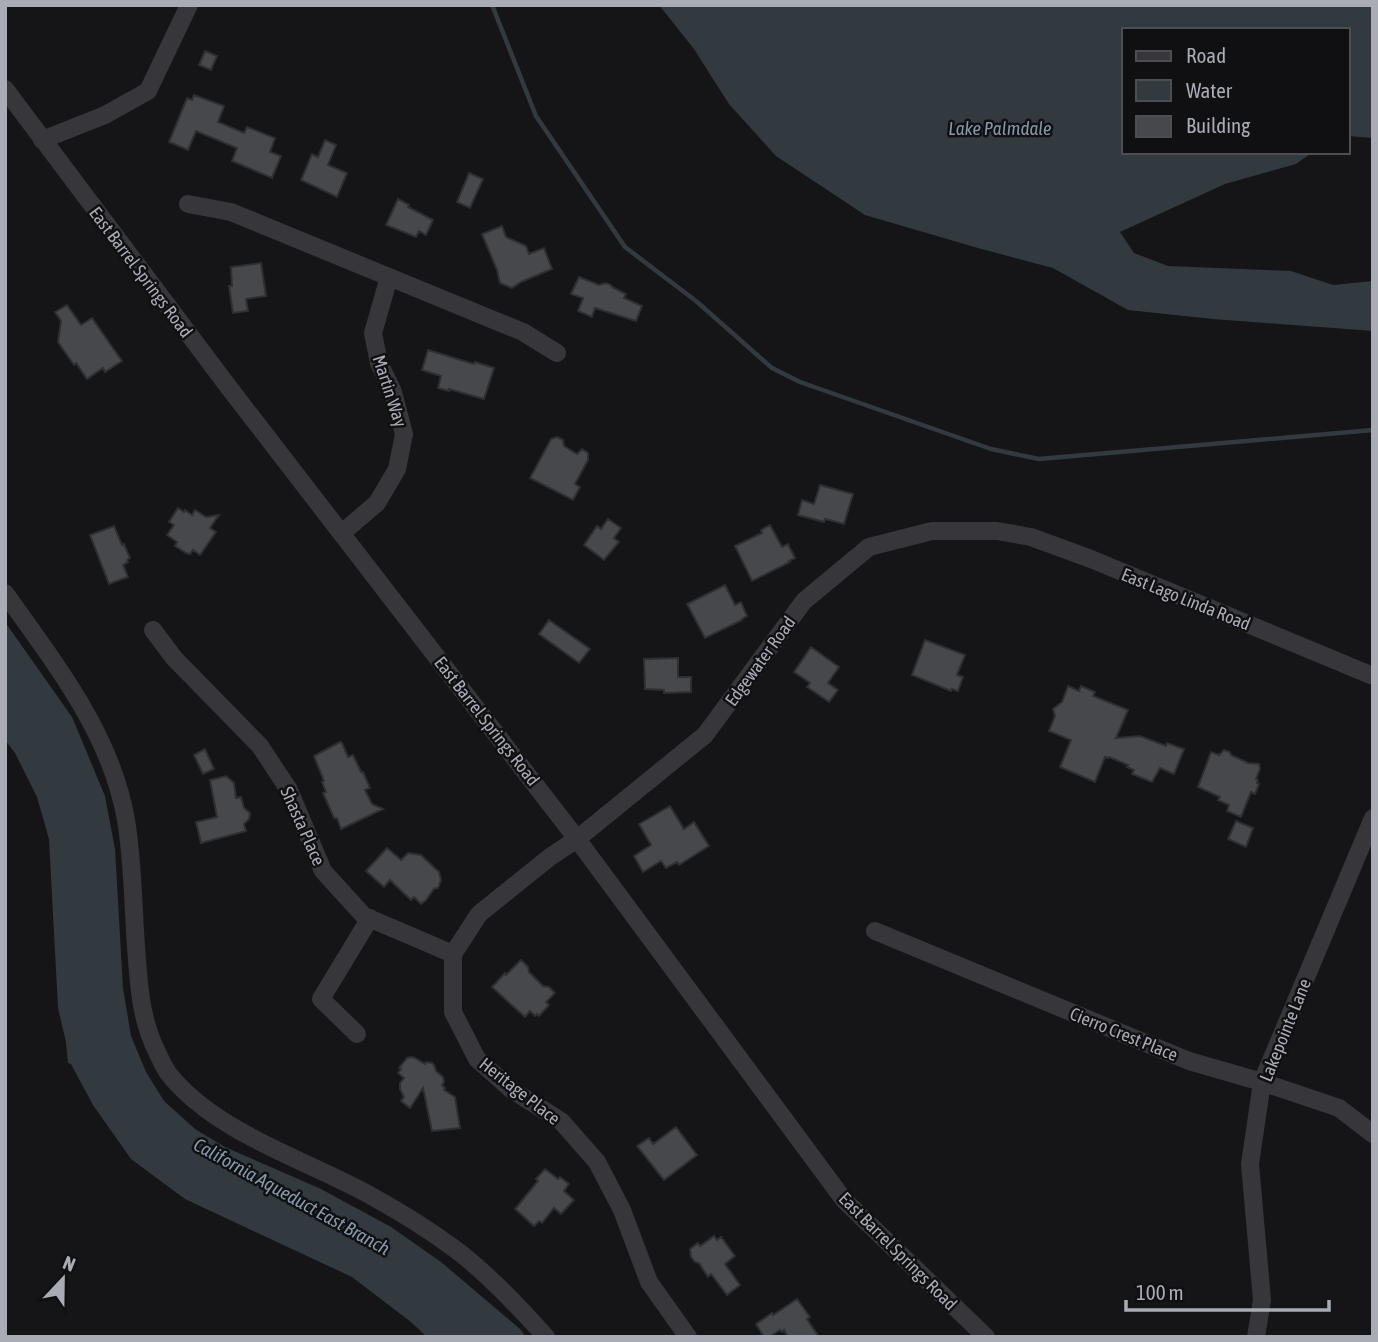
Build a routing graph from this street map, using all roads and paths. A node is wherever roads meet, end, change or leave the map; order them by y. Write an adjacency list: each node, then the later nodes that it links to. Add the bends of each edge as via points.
1 (189, 5): 3 (street, via 148,91 105,115)
2 (5, 89): 3 (street, East Barrel Springs Road)
3 (42, 139): 8 (street, East Barrel Springs Road)
4 (188, 204): 5 (street, via 231,212)
5 (389, 276): 6 (street, via 523,332); 8 (street, Martin Way, via 373,332 404,434 397,469 377,503)
6 (557, 353)
7 (997, 531): 11 (street, East Lago Linda Road, via 1031,537 1091,559); 13 (street, Edgewater Road, via 932,531 869,547 804,601 705,735)
8 (342, 533): 13 (street, East Barrel Springs Road)
9 (5, 593): 20 (street, via 86,713 116,782 126,819 143,1016 166,1071 219,1119 374,1197 456,1250)
10 (153, 630): 14 (street, Shasta Place, via 174,658 260,746 289,790 323,871)
11 (1373, 676)
12 (1373, 818): 18 (street, Lakepointe Lane)
13 (577, 839): 16 (street, Edgewater Road, via 479,914); 22 (street, East Barrel Springs Road, via 844,1200)
14 (370, 918): 16 (street, Shasta Place); 17 (street, via 321,999)
15 (875, 931): 18 (street, Cierro Crest Place, via 1189,1061)
16 (453, 954): 21 (street, Heritage Place, via 453,1012 477,1059 512,1090 561,1121 597,1162 622,1210 649,1282)
17 (357, 1034)
18 (1262, 1082): 19 (street, Cierro Crest Place, via 1339,1108); 23 (street, Lakepointe Lane, via 1250,1164 1262,1300)
19 (1373, 1134)
20 (546, 1337)
21 (688, 1337)
22 (986, 1337)
23 (1256, 1337)

